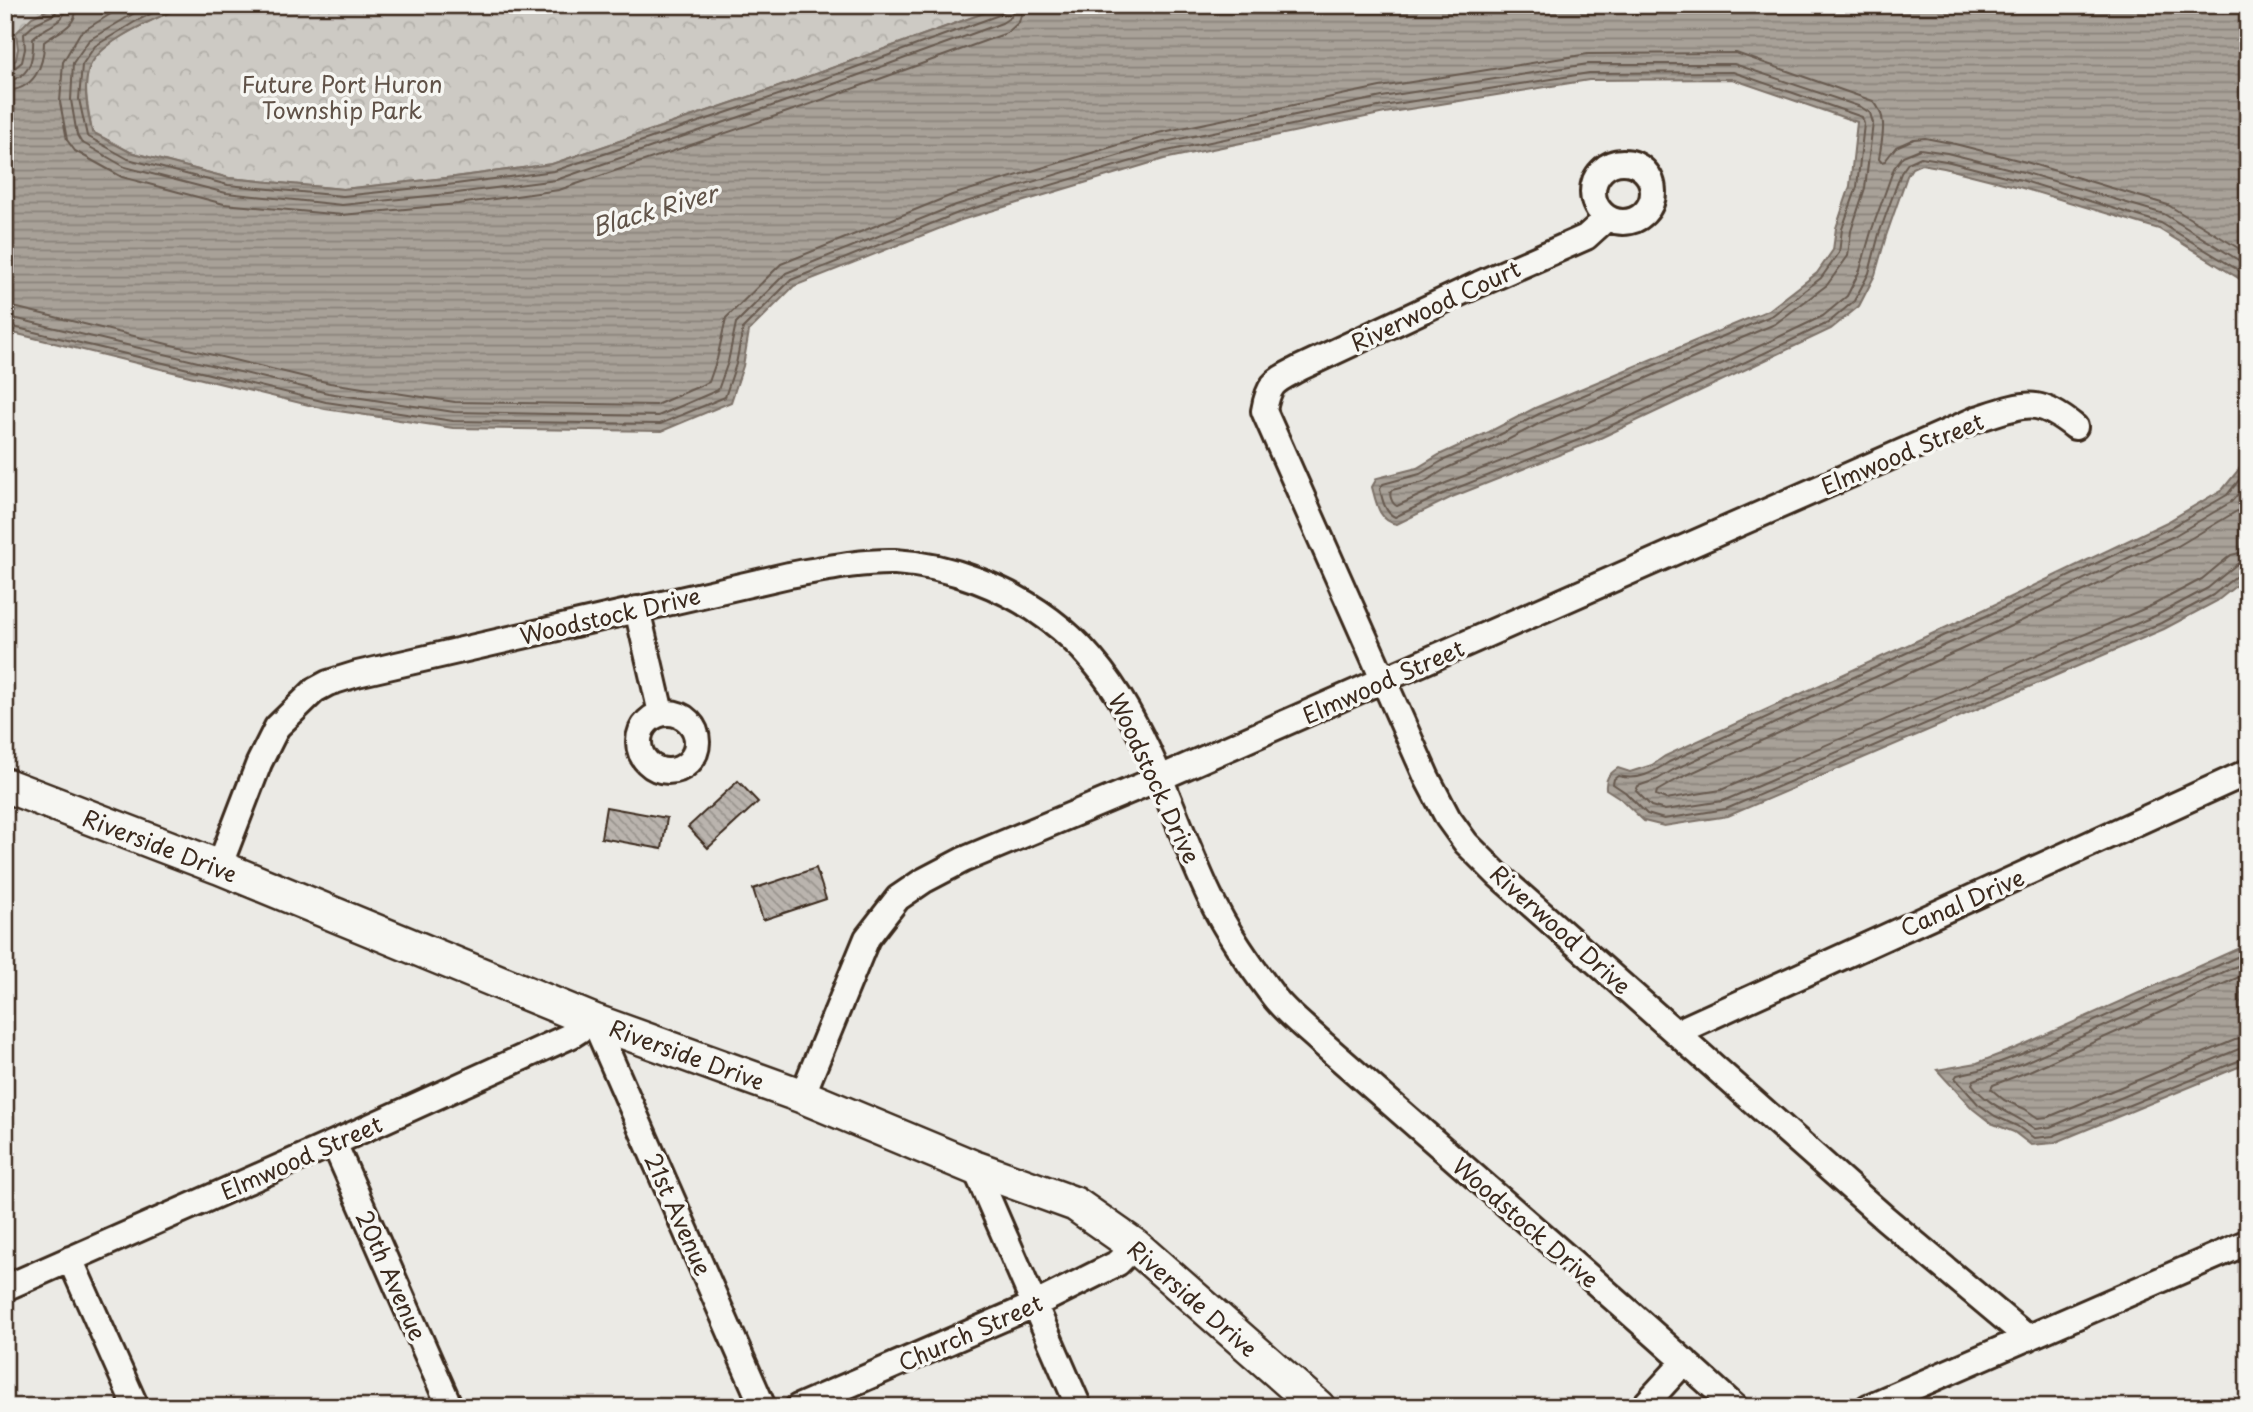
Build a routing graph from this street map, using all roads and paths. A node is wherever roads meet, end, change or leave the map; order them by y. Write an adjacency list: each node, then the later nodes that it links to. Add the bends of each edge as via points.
1 (1607, 218): 2 (street, Riverwood Court, via 1586,237 1300,368 1274,382)
2 (1267, 396): 5 (street, Riverwood Drive, via 1264,411)
3 (2076, 427): 5 (street, Elmwood Street, via 2036,406 1977,419)
4 (637, 609): 6 (street); 8 (street, Woodstock Drive, via 848,565 894,562 953,573 1024,602 1072,638 1112,684); 10 (street, Woodstock Drive, via 357,674 315,690 277,727)
5 (1385, 680): 8 (street, Elmwood Street); 12 (street, Riverwood Drive, via 1427,778 1466,842)
6 (661, 713)
7 (2248, 772): 12 (street, Canal Drive)
8 (1160, 778): 13 (street, Elmwood Street, via 963,860 898,898 867,938); 22 (street, Woodstock Drive, via 1210,899 1276,1000)
9 (5, 785): 10 (street, Riverside Drive)
10 (219, 867): 11 (street, Riverside Drive)
11 (594, 1021): 13 (street, Riverside Drive); 14 (street, Elmwood Street); 25 (street, 21st Avenue)
12 (1677, 1032): 21 (street, Riverwood Drive, via 1886,1219)
13 (802, 1096): 15 (street, Riverside Drive)
14 (334, 1143): 18 (street, Elmwood Street); 24 (street, 20th Avenue)
15 (975, 1168): 17 (street, Riverside Drive, via 1075,1204); 20 (street)
16 (2248, 1242): 21 (street)
17 (1135, 1246): 20 (street, Church Street, via 1118,1263); 28 (street, Riverside Drive)
18 (70, 1259): 19 (street, Elmwood Street); 23 (street)
19 (5, 1288)
20 (1034, 1306): 26 (street, Church Street); 27 (street)
21 (2028, 1338): 31 (street)
22 (1685, 1361): 29 (street); 30 (street, Woodstock Drive)
23 (136, 1407)
24 (450, 1407)
25 (763, 1407)
26 (799, 1407)
27 (1079, 1407)
28 (1318, 1407)
29 (1643, 1407)
30 (1735, 1407)
31 (1868, 1407)

